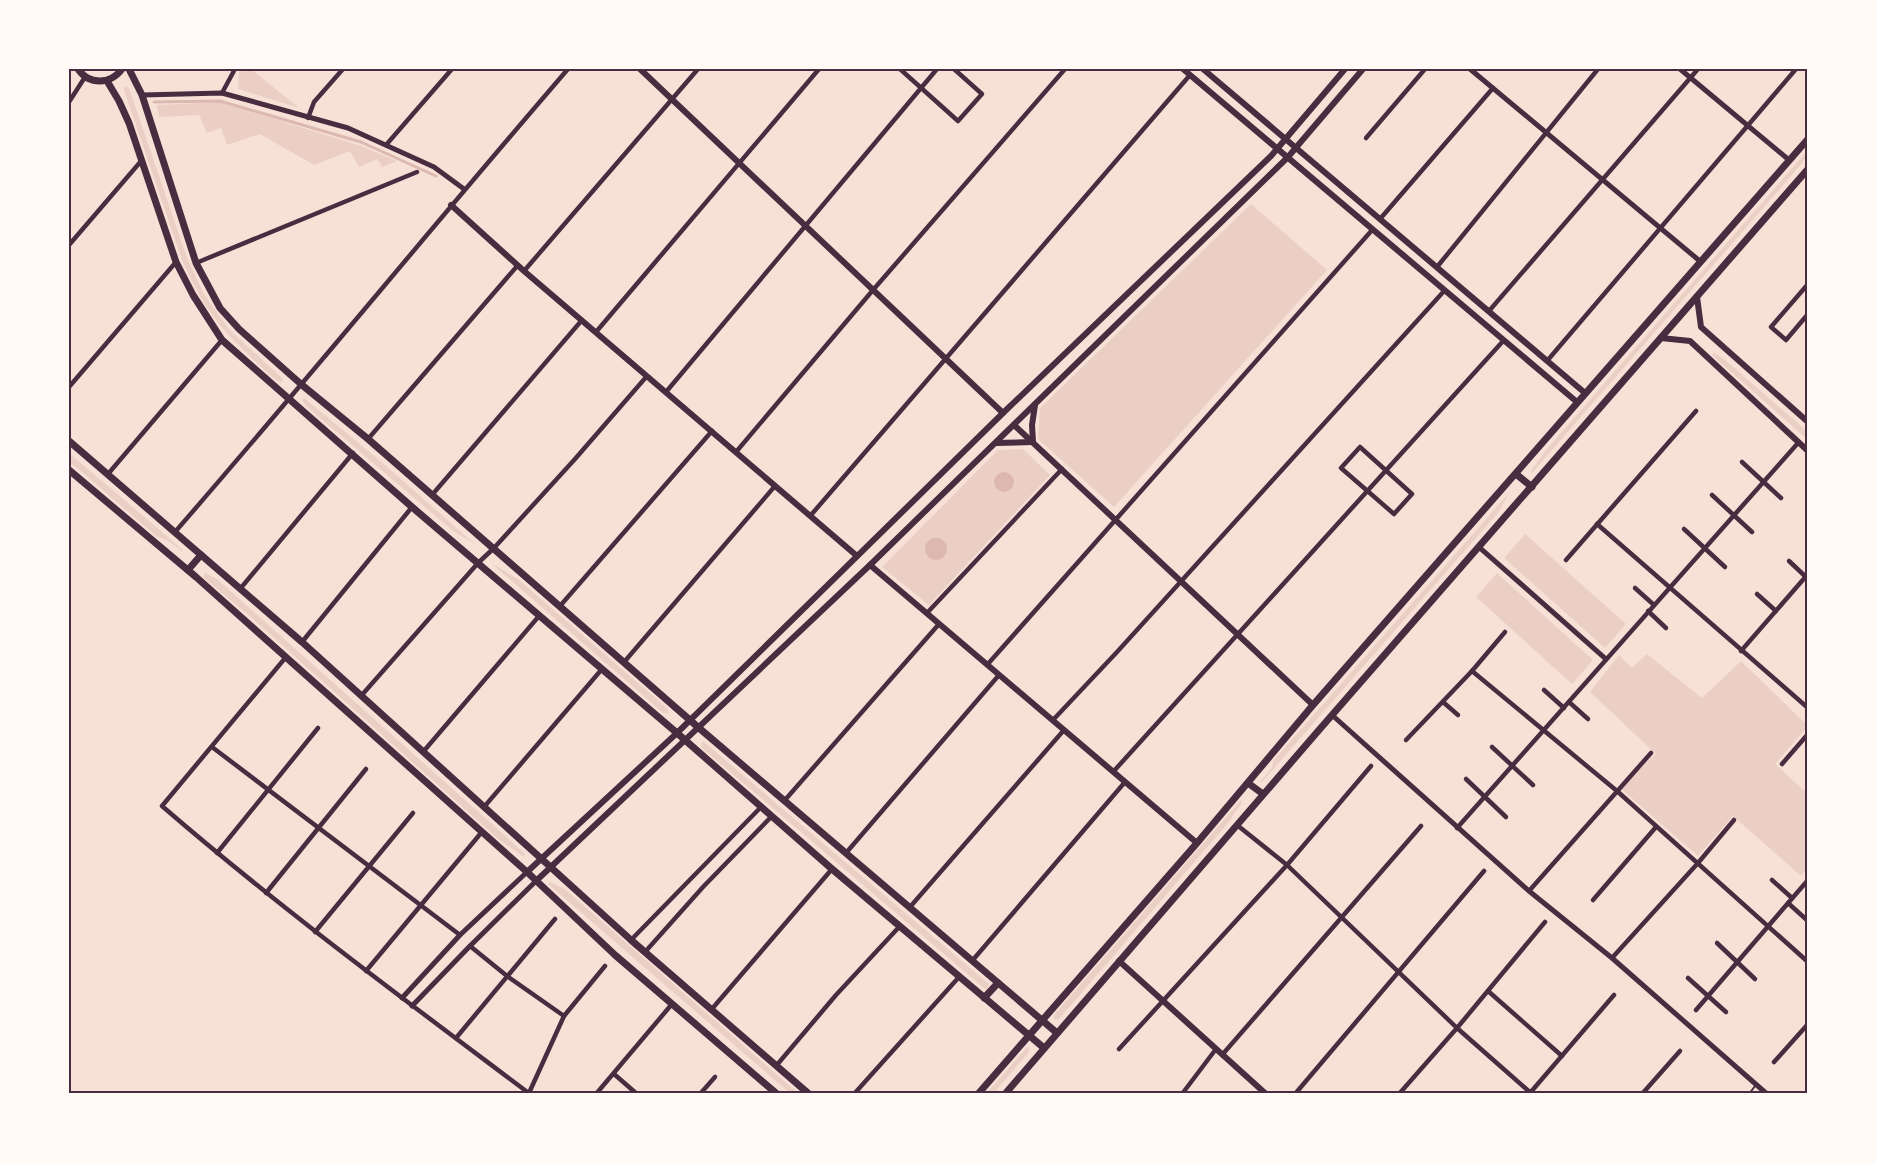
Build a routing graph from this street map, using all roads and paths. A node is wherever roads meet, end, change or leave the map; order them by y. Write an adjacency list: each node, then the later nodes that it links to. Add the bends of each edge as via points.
1 (77, 69): 28 (main road)
2 (122, 69): 30 (main road)
3 (129, 69): 34 (main road)
4 (235, 69): 33 (street)
5 (343, 69): 39 (street, via 314,102)
6 (452, 69): 45 (street)
7 (568, 69): 55 (street)
8 (640, 69): 35 (main road)
9 (698, 69): 35 (street)
10 (819, 69): 51 (street)
11 (900, 69): 31 (street)
12 (937, 69): 31 (street)
13 (954, 69): 31 (street, via 982,94 958,121)
14 (1065, 69): 71 (street)
15 (1183, 69): 26 (main road)
16 (1203, 69): 44 (main road)
17 (1345, 69): 37 (main road)
18 (1363, 69): 38 (main road)
19 (1425, 69): 42 (street)
20 (1470, 69): 27 (street)
21 (1483, 69): 27 (street)
22 (1598, 69): 41 (street)
23 (1680, 69): 29 (street)
24 (1698, 69): 29 (street)
25 (1796, 69): 40 (street)
26 (1190, 75): 47 (main road); 83 (street)
27 (1478, 75): 32 (street)
28 (85, 77): 30 (main road); 36 (street)
29 (1690, 78): 40 (street); 54 (street)
30 (107, 81): 49 (main road, via 129,123)
31 (921, 88): 58 (street)
32 (1493, 88): 41 (street); 57 (street)
33 (222, 93): 34 (street); 39 (street)
34 (142, 95): 64 (main road)
35 (672, 100): 51 (main road); 67 (street)
36 (69, 102)
37 (1314, 107): 38 (main road); 44 (main road)
38 (1323, 115): 46 (main road)
39 (308, 118): 45 (street, via 348,128)
40 (1748, 126): 50 (street); 59 (street)
41 (1546, 132): 54 (street); 66 (street)
42 (1366, 138)
43 (1808, 139): 50 (main road)
44 (1286, 140): 46 (main road); 47 (main road)
45 (386, 145): 55 (street, via 434,167)
46 (1296, 148): 48 (main road); 57 (main road)
47 (1278, 149): 48 (main road); 68 (main road)
48 (1288, 157): 60 (main road); 70 (main road)
49 (142, 160): 61 (street); 62 (main road)
50 (1789, 160): 63 (main road)
51 (738, 163): 58 (main road); 79 (street)
52 (1808, 169): 74 (main road)
53 (417, 172): 64 (street)
54 (1602, 180): 59 (street); 76 (street)
55 (464, 189): 56 (street)
56 (451, 205): 65 (main road); 88 (street)
57 (1380, 219): 66 (main road)
58 (806, 227): 71 (main road); 90 (street)
59 (1660, 228): 63 (street); 84 (street)
60 (1373, 229): 72 (main road); 126 (street)
61 (69, 246)
62 (176, 262): 81 (main road); 89 (street)
63 (1701, 262): 91 (main road)
64 (196, 263): 88 (main road, via 220,308)
65 (518, 265): 67 (main road); 100 (street)
66 (1437, 267): 76 (main road)
67 (524, 271): 78 (main road)
68 (1143, 279): 70 (main road); 96 (main road)
69 (1808, 284): 73 (street)
70 (1153, 289): 94 (main road)
71 (873, 290): 83 (main road); 106 (street)
72 (1444, 290): 82 (main road); 143 (street)
73 (1802, 291): 75 (street); 77 (street, via 1771,327 1786,340)
74 (1697, 297): 80 (main road); 97 (main road, via 1701,327)
75 (1808, 297)
76 (1489, 311): 84 (main road)
77 (1808, 314)
78 (582, 320): 79 (main road); 119 (street)
79 (596, 332): 86 (main road)
80 (1661, 338): 104 (main road, via 1690,341); 117 (main road)
81 (222, 340): 92 (main road); 112 (street)
82 (1504, 340): 87 (main road); 111 (street)
83 (946, 359): 96 (main road); 124 (street)
84 (1547, 361): 85 (main road)
85 (1556, 368): 87 (main road); 91 (main road)
86 (647, 376): 90 (main road); 131 (street)
87 (1549, 376): 93 (main road)
88 (302, 385): 92 (street); 100 (main road)
89 (69, 387)
90 (666, 392): 99 (main road)
91 (1585, 393): 93 (main road)
92 (290, 399): 107 (main road); 129 (street)
93 (1577, 402): 113 (main road)
94 (1035, 404): 98 (main road); 102 (main road)
95 (1696, 411): 127 (street)
96 (1004, 413): 116 (main road)
97 (1808, 422)
98 (1014, 424): 102 (main road); 103 (main road)
99 (712, 431): 106 (main road); 149 (street)
100 (368, 439): 119 (main road)
101 (69, 441): 112 (main road)
102 (1033, 442): 103 (main road); 109 (main road)
103 (995, 443): 121 (main road)
104 (1798, 443): 105 (main road); 114 (street)
105 (1808, 451)
106 (736, 452): 115 (main road)
107 (353, 453): 123 (main road); 146 (street)
108 (1742, 462): 114 (street)
109 (1062, 469): 126 (main road); 152 (street)
110 (69, 470): 141 (main road)
111 (1385, 470): 118 (street); 118 (street, via 1360,447 1341,468); 118 (street, via 1412,494 1394,514)
112 (108, 474): 129 (main road)
113 (1516, 474): 117 (main road); 171 (main road)
114 (1764, 482): 122 (street); 125 (street)
115 (775, 486): 124 (main road); 162 (street)
116 (929, 486): 121 (main road); 135 (main road)
117 (1532, 487): 132 (main road)
118 (1367, 490): 157 (street)
119 (432, 495): 131 (main road)
120 (1712, 495): 125 (street)
121 (939, 497): 139 (main road)
122 (1781, 498)
123 (412, 507): 138 (main road); 158 (street)
124 (811, 515): 135 (main road)
125 (1734, 515): 130 (street); 133 (street)
126 (1114, 519): 143 (main road); 163 (street)
127 (1598, 524): 136 (street); 145 (street)
128 (1684, 529): 133 (street)
129 (176, 532): 134 (main road)
130 (1752, 532)
131 (494, 548): 138 (street); 149 (main road)
132 (1479, 548): 161 (street); 174 (main road)
133 (1705, 548): 140 (street); 145 (street)
134 (201, 555): 141 (main road); 146 (main road)
135 (857, 556): 177 (main road)
136 (1566, 560)
137 (1789, 561): 142 (street)
138 (478, 563): 153 (main road); 168 (street)
139 (870, 565): 152 (main road); 180 (main road)
140 (1725, 567)
141 (188, 570): 160 (main road)
142 (1807, 575): 151 (street)
143 (1180, 581): 157 (main road); 178 (street)
144 (1635, 588): 148 (street)
145 (1670, 588): 148 (street); 159 (street)
146 (240, 589): 158 (main road)
147 (1757, 594): 151 (street)
148 (1654, 605): 150 (street)
149 (560, 606): 162 (main road)
150 (1648, 611): 155 (street); 161 (street)
151 (1776, 611): 159 (street)
152 (927, 613): 154 (main road)
153 (539, 616): 164 (main road); 189 (street)
154 (939, 624): 163 (main road); 204 (street)
155 (1666, 628)
156 (1505, 632): 165 (street)
157 (1237, 634): 171 (main road); 195 (street)
158 (302, 642): 168 (main road)
159 (1741, 651): 173 (street)
160 (286, 657): 187 (street); 216 (main road)
161 (1606, 658): 170 (street)
162 (625, 661): 177 (main road)
163 (987, 664): 166 (main road)
164 (602, 669): 183 (main road); 205 (street)
165 (1472, 671): 169 (street); 182 (street)
166 (999, 675): 178 (main road); 219 (street)
167 (1544, 690): 172 (street)
168 (361, 696): 189 (main road)
169 (1443, 702): 175 (street); 185 (street)
170 (1569, 702): 172 (street); 176 (street)
171 (1313, 705): 198 (main road)
172 (1564, 708): 182 (street)
173 (1808, 708)
174 (1332, 715): 202 (main road); 215 (street)
175 (1458, 715)
176 (1588, 719)
177 (690, 720): 180 (main road); 183 (main road)
178 (1053, 720): 181 (main road)
179 (318, 728): 200 (street)
180 (699, 728): 186 (main road); 204 (main road)
181 (1064, 730): 195 (main road); 237 (street)
182 (1545, 730): 193 (street); 201 (street)
183 (677, 733): 186 (main road); 220 (main road)
184 (1808, 734): 191 (street)
185 (1406, 740)
186 (686, 741): 206 (main road); 224 (main road)
187 (212, 747): 200 (street); 218 (street, via 162,806)
188 (1492, 747): 193 (street)
189 (423, 752): 205 (main road)
190 (1651, 753): 201 (street)
191 (1782, 764)
192 (1371, 766): 222 (street)
193 (1512, 767): 199 (street); 203 (street)
194 (366, 769): 214 (street)
195 (1113, 772): 197 (main road)
196 (1466, 779): 203 (street)
197 (1125, 782): 217 (main road); 251 (street)
198 (1248, 783): 202 (main road); 217 (main road)
199 (1533, 785)
200 (269, 790): 214 (street); 218 (street)
201 (1617, 792): 213 (street); 231 (street)
202 (1263, 794): 211 (main road)
203 (1485, 797): 209 (street); 215 (street)
204 (785, 800): 219 (main road)
205 (484, 807): 220 (main road)
206 (761, 807): 208 (main road); 246 (street)
207 (413, 813): 223 (street)
208 (772, 816): 225 (main road); 249 (street)
209 (1506, 817)
210 (1734, 820): 221 (street)
211 (1237, 825): 222 (street); 252 (main road)
212 (1421, 826): 238 (street)
213 (1656, 827): 221 (street); 234 (street)
214 (319, 828): 223 (street); 232 (street)
215 (1457, 828): 231 (street)
216 (481, 833): 227 (main road); 236 (street)
217 (1197, 843): 275 (main road)
218 (217, 853): 232 (street)
219 (846, 854): 237 (main road)
220 (542, 858): 224 (main road); 227 (main road)
221 (1698, 863): 242 (street); 250 (street)
222 (1287, 865): 238 (street); 268 (street)
223 (370, 867): 236 (street); 244 (street)
224 (551, 867): 230 (main road); 246 (main road)
225 (832, 869): 243 (main road); 271 (street)
226 (1484, 871): 257 (street)
227 (527, 872): 230 (main road); 245 (street)
228 (1772, 880): 233 (street)
229 (1808, 880): 233 (street)
230 (536, 881): 248 (street); 269 (main road)
231 (1529, 891): 250 (street)
232 (266, 893): 244 (street)
233 (1792, 898): 235 (street)
234 (1593, 900)
235 (1788, 903): 240 (street); 242 (street)
236 (422, 906): 245 (street); 256 (street)
237 (910, 908): 251 (main road)
238 (1341, 916): 257 (street); 285 (street)
239 (555, 919): 258 (street)
240 (1808, 921)
241 (1545, 922): 263 (street)
242 (1767, 925): 253 (street); 254 (street)
243 (900, 926): 259 (main road); 288 (street)
244 (315, 932): 256 (street)
245 (460, 935): 266 (street)
246 (631, 940): 249 (main road)
247 (1717, 944): 253 (street)
248 (470, 946): 258 (street); 270 (street)
249 (645, 952): 271 (main road)
250 (1612, 958): 291 (street)
251 (972, 961): 262 (main road)
252 (1119, 961): 268 (main road); 278 (main road)
253 (1737, 962): 261 (street); 265 (street)
254 (1808, 962)
255 (605, 966): 274 (street)
256 (366, 972): 266 (street)
257 (1400, 972): 277 (street); 303 (street)
258 (507, 976): 274 (street); 280 (street)
259 (959, 977): 267 (main road); 298 (street)
260 (1688, 978): 265 (street)
261 (1755, 979)
262 (998, 983): 267 (main road); 275 (main road)
263 (1488, 991): 277 (street); 286 (street)
264 (1614, 995): 286 (street)
265 (1708, 996): 272 (street); 273 (street)
266 (402, 998): 270 (street)
267 (984, 998): 279 (main road)
268 (1163, 1000): 282 (street); 283 (main road)
269 (672, 1004): 289 (street); 296 (main road)
270 (412, 1006): 280 (street)
271 (711, 1010): 288 (main road)
272 (1696, 1010)
273 (1726, 1012)
274 (564, 1016): 292 (street)
275 (1042, 1020): 278 (main road); 279 (main road)
276 (1808, 1024): 287 (street)
277 (1457, 1028): 304 (street); 305 (street)
278 (1057, 1033): 281 (main road)
279 (1029, 1036): 281 (main road); 299 (main road)
280 (456, 1038): 292 (street)
281 (1044, 1048): 300 (main road)
282 (1119, 1049)
283 (1216, 1049): 285 (main road); 301 (street)
284 (1680, 1051): 306 (street)
285 (1222, 1055): 302 (main road)
286 (1562, 1056): 305 (street)
287 (1774, 1062)
288 (776, 1066): 297 (main road)
289 (614, 1074): 293 (street); 294 (street)
290 (715, 1077): 295 (street)
291 (1757, 1084): 307 (lane); 308 (street)
292 (529, 1094)
293 (596, 1094)
294 (637, 1094)
295 (700, 1094)
296 (777, 1094)
297 (809, 1094)
298 (854, 1094)
299 (978, 1094)
300 (1005, 1094)
301 (1182, 1094)
302 (1266, 1094)
303 (1295, 1094)
304 (1399, 1094)
305 (1531, 1094)
306 (1642, 1094)
307 (1749, 1094)
308 (1767, 1094)

